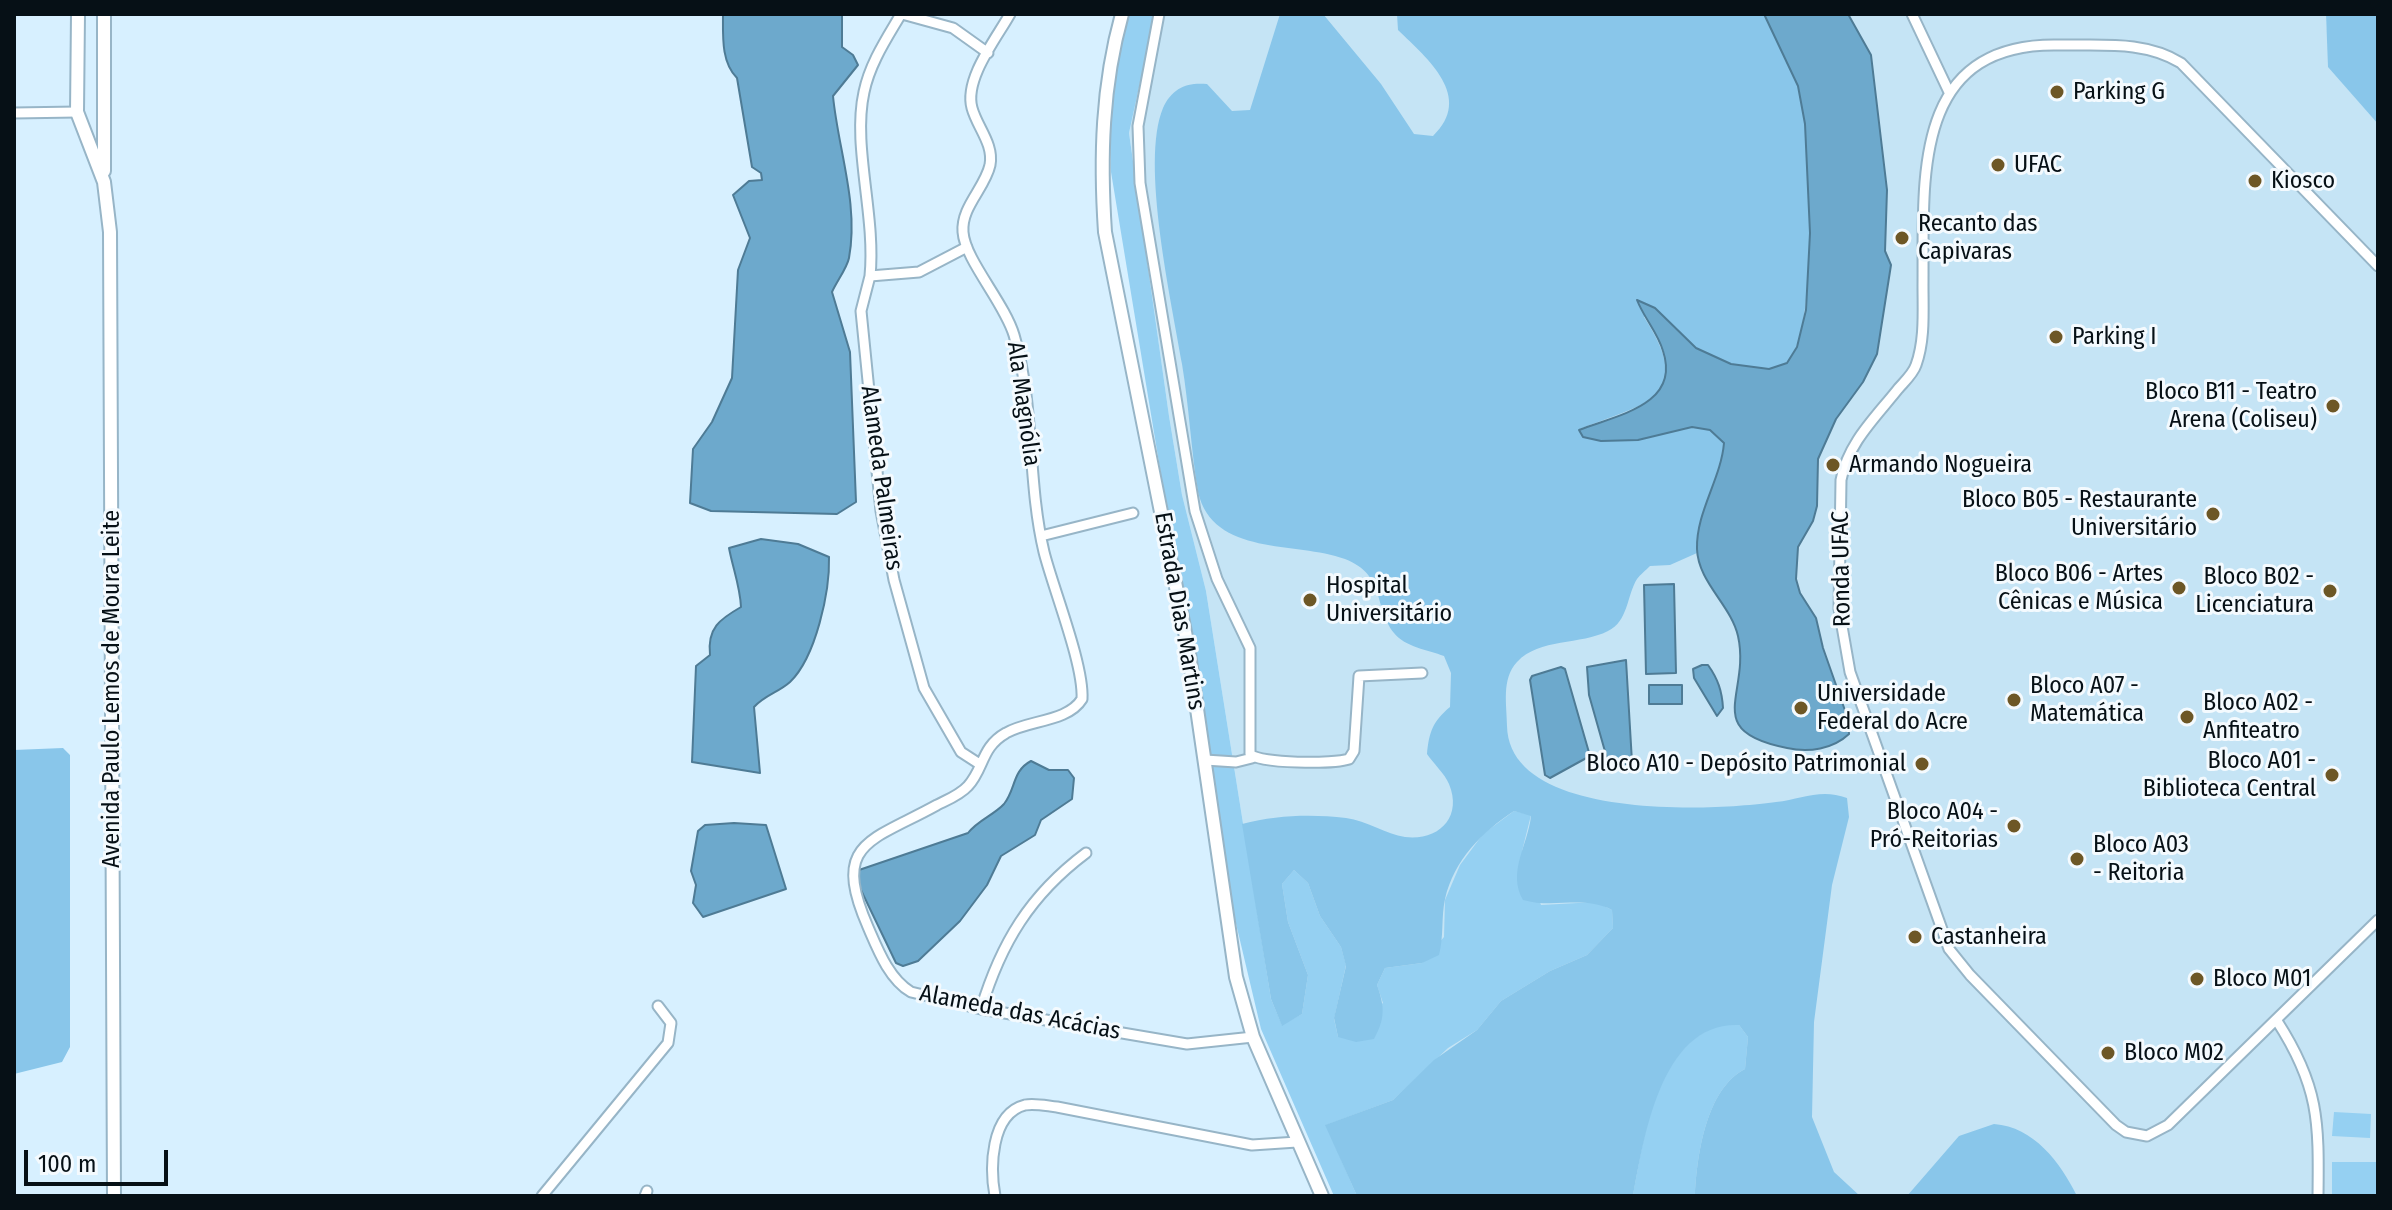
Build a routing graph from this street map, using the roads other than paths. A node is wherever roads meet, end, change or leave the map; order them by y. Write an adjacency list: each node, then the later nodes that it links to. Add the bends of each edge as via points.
1 (78, 14): 10 (street, Avenida Paulo Lemos de Moura Leite)
2 (104, 14): 12 (street, Avenida Paulo Lemos de Moura Leite)
3 (902, 14): 8 (street, via 953,28); 15 (street, Alameda Palmeiras, via 870,70 861,111 872,217)
4 (1010, 14): 8 (street)
5 (1122, 14): 21 (street, Estrada Dias Martins, via 1105,97 1105,232 1180,603)
6 (1159, 14): 20 (street, via 1138,126 1140,183 1195,511 1213,569 1250,648)
7 (1912, 14): 9 (street)
8 (988, 53): 13 (street, via 970,96 991,161 967,210)
9 (1949, 92): 14 (street, Ronda UFAC, via 1978,65 2010,48 2153,49 2181,63); 27 (street, Ronda UFAC, via 1926,152 1923,320 1916,368 1854,443 1841,480 1842,637 1887,778 1949,949 2126,1132 2147,1136 2168,1125)
10 (77, 112): 11 (street); 12 (street, Avenida Paulo Lemos de Moura Leite)
11 (14, 113)
12 (104, 182): 30 (street, Avenida Paulo Lemos de Moura Leite, via 110,232)
13 (967, 247): 15 (street, via 919,272); 17 (street, Ala Magnólia, via 1007,313 1020,356)
14 (2378, 266)
15 (870, 276): 22 (street, Alameda Palmeiras, via 861,311 881,511 894,580 924,688 961,752)
16 (1133, 513): 17 (street)
17 (1041, 536): 19 (street, Ala Magnólia)
18 (1422, 673): 20 (street, via 1359,676 1354,751 1349,759)
19 (1079, 677): 22 (street, Alameda das Acácias, via 1082,699 1076,707 1006,732)
20 (1252, 758): 21 (street)
21 (1205, 760): 28 (street, Estrada Dias Martins, via 1227,932)
22 (978, 763): 26 (street, Alameda das Acácias, via 958,794 866,845 852,880 879,951 901,986)
23 (1086, 853): 26 (street, via 1046,885 1013,928)
24 (2378, 920): 27 (street, Ronda UFAC)
25 (658, 1006): 31 (street, via 671,1023 668,1043)
26 (981, 1009): 28 (street, Alameda das Acácias, via 1187,1044)
27 (2277, 1021): 34 (street, via 2299,1058 2315,1102)
28 (1253, 1037): 29 (street, Estrada Dias Martins)
29 (1297, 1142): 32 (street, via 1252,1145 1036,1104 1014,1109 1006,1118 994,1147); 33 (street, Estrada Dias Martins)
30 (114, 1196)
31 (542, 1196)
32 (995, 1196)
33 (1322, 1196)
34 (2318, 1196)

